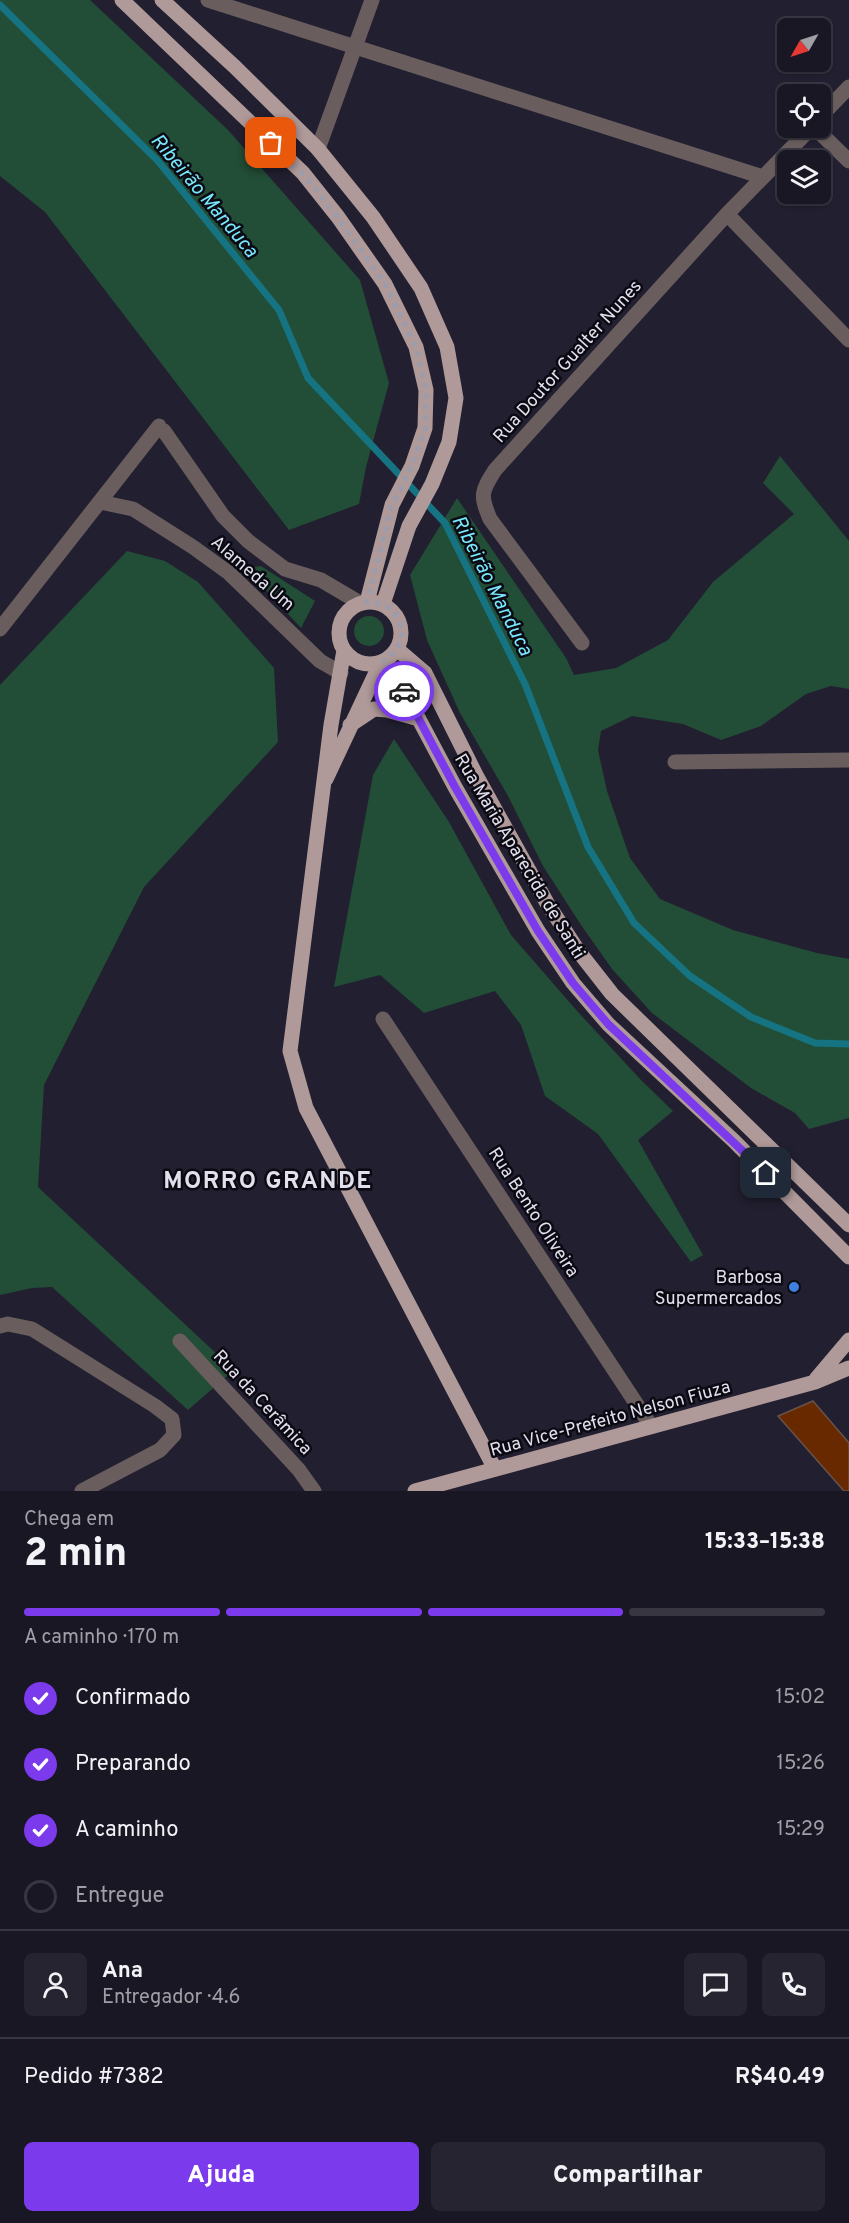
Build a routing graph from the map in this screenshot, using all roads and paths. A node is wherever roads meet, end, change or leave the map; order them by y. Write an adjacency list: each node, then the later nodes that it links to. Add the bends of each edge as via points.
1 (122, 0): 16 (main road, via 303,174 385,284 416,347 426,390 425,428 412,466 392,505)
2 (162, 0): 10 (main road)
3 (208, 0): 5 (street)
4 (372, 0): 5 (street)
5 (356, 47): 10 (street); 12 (street)
6 (849, 87): 7 (street)
7 (831, 106)
8 (803, 138): 12 (street, Rua Doutor Gualter Nunes)
9 (824, 138): 11 (street)
10 (318, 149): 17 (main road, via 373,217 421,288 447,347 456,398 449,442 409,526)
11 (849, 161)
12 (763, 177): 13 (street, Rua Doutor Gualter Nunes)
13 (727, 214): 14 (street); 19 (street, Rua Doutor Gualter Nunes, via 485,485 482,500 490,519)
14 (849, 340)
15 (100, 502): 16 (street, Alameda Um, via 162,428 223,516 248,542 285,569 321,580); 18 (street); 23 (street, Alameda Um, via 133,509 193,547 228,573 320,661)
16 (363, 602): 17 (main road); 21 (main road, via 348,611 341,623 339,637)
17 (383, 604): 20 (main road, via 394,612 400,624 402,637)
18 (0, 628)
19 (582, 643)
20 (397, 649): 22 (main road); 30 (main road, Rua Maria Aparecida de Santi, via 425,674 477,777 579,952 612,994)
21 (344, 650): 22 (main road, via 354,660); 23 (main road)
22 (381, 662): 24 (main road, Rua Maria Aparecida de Santi); 25 (main road)
23 (341, 673): 28 (main road)
24 (419, 719): 25 (main road, via 374,710); 31 (main road, Rua Maria Aparecida de Santi, via 538,931 573,983 608,1024 734,1141)
25 (350, 725): 28 (main road)
26 (849, 760): 27 (street)
27 (675, 762)
28 (326, 778): 38 (main road, via 290,1051 306,1108)
29 (383, 1019): 37 (street, Rua Bento Oliveira)
30 (849, 1226)
31 (849, 1257)
32 (0, 1326): 39 (street, via 32,1329 172,1419 174,1435 160,1450)
33 (849, 1340): 36 (main road)
34 (180, 1341): 40 (street, Rua da Cerâmica)
35 (849, 1368): 36 (main road, Rua Vice-Prefeito Nelson Fiuza)
36 (814, 1382): 37 (main road, Rua Vice-Prefeito Nelson Fiuza)
37 (651, 1426): 38 (main road, Rua Vice-Prefeito Nelson Fiuza)
38 (495, 1469): 41 (main road, Rua Vice-Prefeito Nelson Fiuza)
39 (82, 1491)
40 (314, 1491)
41 (415, 1491)

